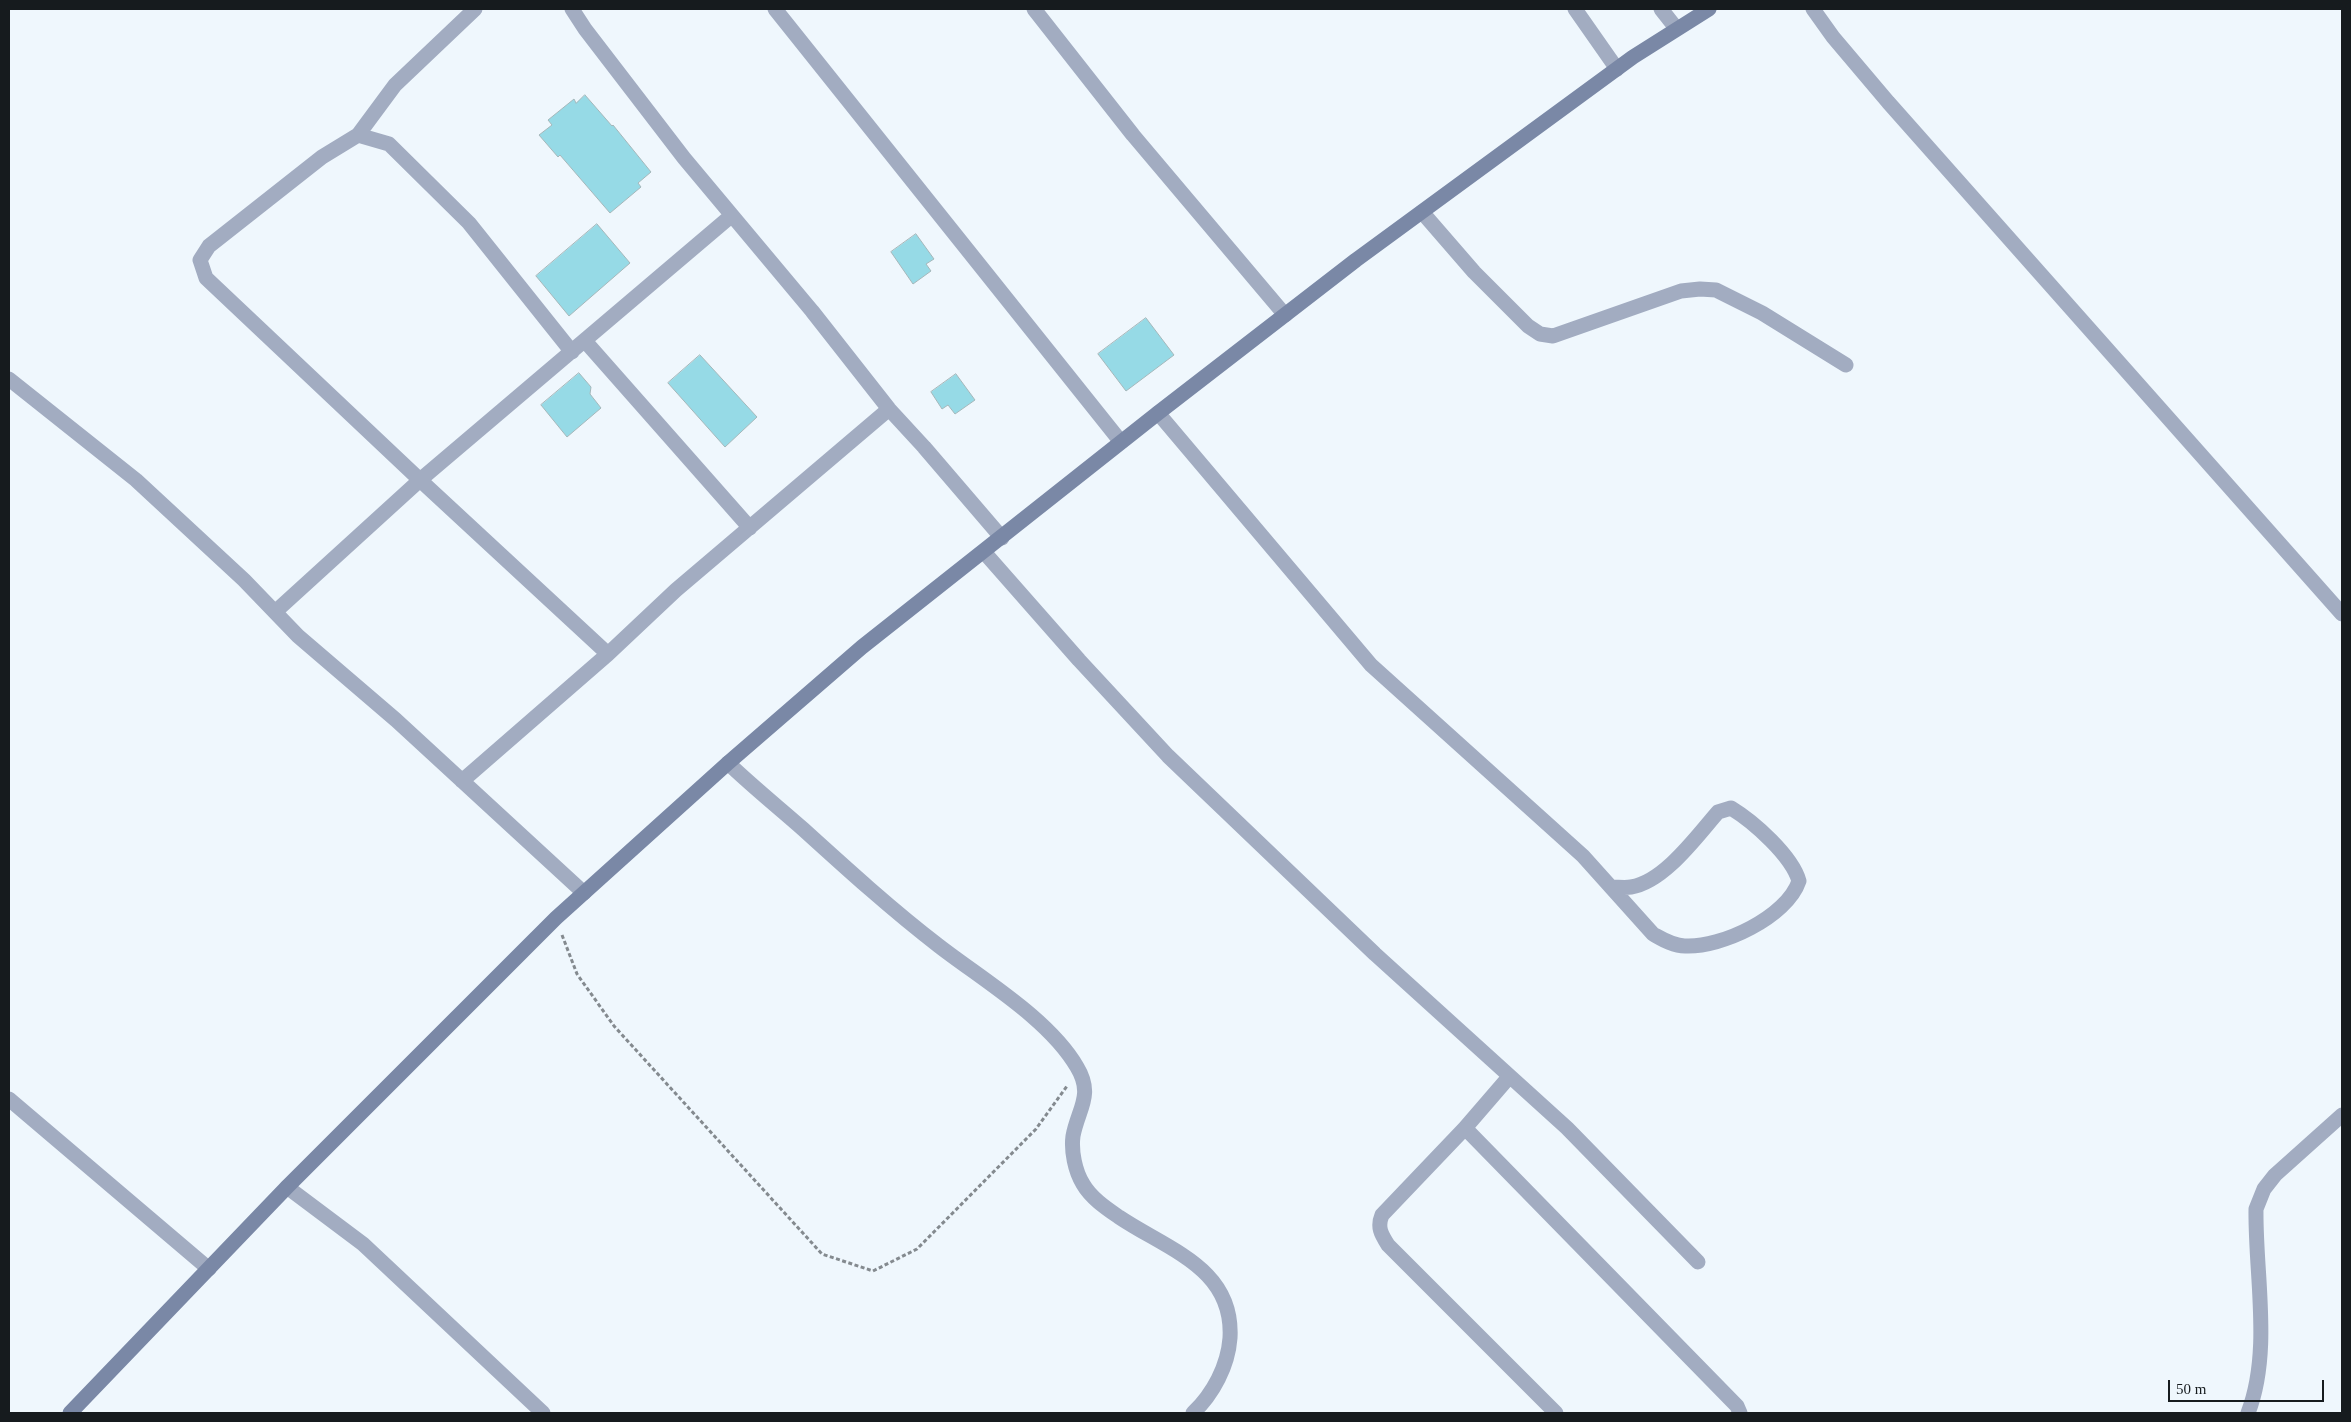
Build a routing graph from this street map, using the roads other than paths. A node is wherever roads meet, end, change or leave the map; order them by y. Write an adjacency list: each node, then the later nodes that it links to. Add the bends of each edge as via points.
1 (475, 9): 11 (street, via 395,85)
2 (572, 9): 13 (street)
3 (775, 9): 21 (street)
4 (1034, 9): 14 (street, via 1133,136)
5 (1575, 9): 10 (street)
6 (1661, 9): 9 (street)
7 (1709, 9): 9 (main road)
8 (1813, 9): 27 (street, via 1888,102)
9 (1676, 28): 10 (main road)
10 (1617, 68): 12 (main road)
11 (358, 135): 16 (street, via 389,144 468,223); 22 (street, via 322,157 224,234 209,246 200,260 206,278)
12 (1422, 212): 14 (main road); 17 (street, via 1474,272 1540,334 1553,336 1680,291 1716,290 1762,313)
13 (731, 216): 15 (street); 19 (street)
14 (1286, 315): 20 (main road)
15 (585, 341): 16 (street); 23 (street)
16 (572, 352): 22 (street)
17 (1846, 365)
18 (9, 379): 26 (street, via 136,480)
19 (888, 409): 23 (street); 24 (street)
20 (1158, 413): 21 (main road); 31 (street, via 1371,665 1583,856)
21 (1121, 442): 24 (main road)
22 (420, 480): 26 (street); 28 (street)
23 (750, 528): 28 (street, via 676,590)
24 (1002, 538): 25 (main road)
25 (984, 552): 29 (main road, via 862,647); 33 (street, via 1168,756)
26 (275, 612): 30 (street)
27 (2342, 614)
28 (608, 654): 30 (street)
29 (728, 763): 32 (main road); 42 (street, via 862,884 1034,1019 1066,1050 1085,1084 1084,1105 1073,1136 1074,1161 1083,1184 1101,1205 1202,1268 1218,1287 1231,1318 1229,1349 1219,1379)
30 (462, 781): 32 (street)
31 (1611, 887): 31 (street, via 1631,887 1655,877 1718,812 1731,808 1751,820 1781,853 1800,881 1792,897 1770,917 1747,931 1706,944 1685,946 1667,942 1653,934)
32 (584, 894): 37 (main road, via 556,918)
33 (1509, 1077): 36 (street); 38 (street, via 1567,1128)
34 (9, 1099): 39 (street)
35 (2342, 1115): 45 (street, via 2275,1175 2264,1189 2256,1209 2260,1360)
36 (1465, 1128): 43 (street, via 1382,1215 1378,1225 1381,1235); 44 (street, via 1737,1406)
37 (287, 1187): 39 (main road); 41 (street, via 363,1244)
38 (1698, 1262)
39 (209, 1269): 40 (main road)
40 (70, 1413)
41 (543, 1413)
42 (1193, 1413)
43 (1556, 1413)
44 (1740, 1413)
45 (2248, 1413)

